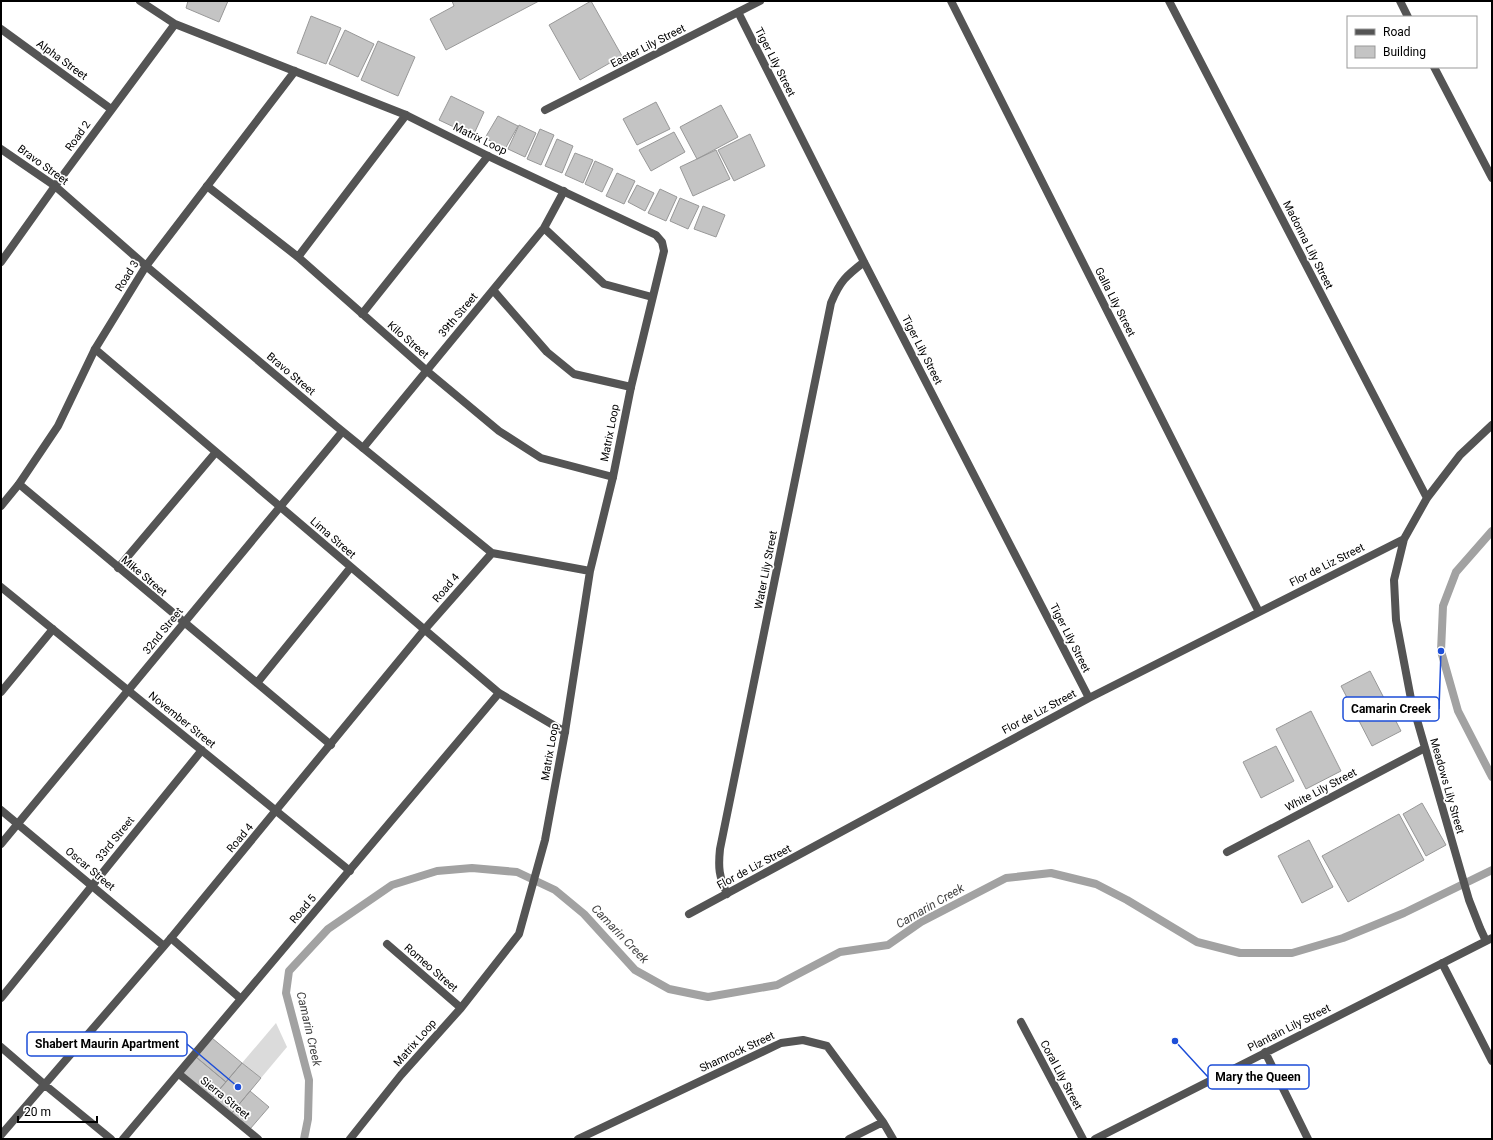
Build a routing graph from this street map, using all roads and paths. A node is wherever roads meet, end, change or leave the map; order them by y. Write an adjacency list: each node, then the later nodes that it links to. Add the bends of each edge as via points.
1 (140, 1): 8 (street, Matrix Loop)
2 (760, 1): 6 (street, Easter Lily Street)
3 (951, 1): 47 (street, Galla Lily Street)
4 (1169, 1): 38 (street, Madonna Lily Street)
5 (1400, 1): 7 (street)
6 (738, 12): 13 (street, Easter Lily Street); 24 (street, Tiger Lily Street)
7 (1408, 16)
8 (175, 24): 11 (street, Matrix Loop); 12 (street, Road 2)
9 (1, 29): 12 (street, Alpha Street)
10 (1435, 68): 17 (street)
11 (295, 71): 14 (street, Matrix Loop); 19 (street, Road 3)
12 (111, 109): 18 (street, Road 2)
13 (545, 110)
14 (406, 115): 16 (street, Matrix Loop); 22 (street)
15 (1, 149): 18 (street, Bravo Street)
16 (488, 156): 20 (street, Matrix Loop); 28 (street)
17 (1492, 178)
18 (55, 186): 23 (street, Road 2); 25 (street, Bravo Street)
19 (206, 186): 22 (street, Kilo Street); 25 (street, Road 3)
20 (564, 191): 21 (street, 39th Street); 27 (street, Matrix Loop, via 656,235 662,242 664,251)
21 (544, 228): 26 (street, 39th Street); 27 (street, via 604,284)
22 (298, 257): 28 (street, Kilo Street)
23 (1, 262)
24 (864, 262): 55 (street, Tiger Lily Street); 67 (street, Water Lily Street, via 837,287 831,303 720,849 718,865)
25 (146, 266): 29 (street, Road 3); 33 (street, Bravo Street)
26 (493, 290): 30 (street, 39th Street); 31 (street, via 547,352 574,374)
27 (652, 297): 31 (street, Matrix Loop)
28 (362, 314): 30 (street, Kilo Street)
29 (95, 349): 35 (street, Lima Street); 37 (street, Road 3, via 58,426)
30 (426, 371): 34 (street, 39th Street); 36 (street, Kilo Street, via 499,431 541,458)
31 (631, 387): 36 (street, Matrix Loop)
32 (1492, 425): 38 (street, Meadows Lily Street, via 1460,455)
33 (342, 432): 34 (street, Bravo Street); 40 (street, 32nd Street)
34 (363, 448): 42 (street, Bravo Street)
35 (216, 452): 40 (street, Lima Street); 44 (street)
36 (613, 477): 45 (street, Matrix Loop)
37 (19, 484): 39 (street, Road 3); 44 (street, Mike Street)
38 (1427, 498): 41 (street, Meadows Lily Street)
39 (1, 506)
40 (280, 506): 43 (street, Lima Street); 48 (street, 32nd Street)
41 (1404, 539): 47 (street, Flor de Liz Street); 58 (street, Meadows Lily Street, via 1394,580 1396,620 1411,699)
42 (492, 552): 45 (street, Bravo Street); 50 (street, Road 4)
43 (351, 567): 50 (street, Lima Street); 51 (street)
44 (118, 568): 48 (street, Mike Street)
45 (590, 571): 56 (street, Matrix Loop)
46 (1, 587): 49 (street, November Street)
47 (1259, 612): 55 (street, Flor de Liz Street)
48 (184, 622): 51 (street, Mike Street); 52 (street, 32nd Street)
49 (53, 629): 52 (street, November Street); 53 (street)
50 (425, 629): 54 (street, Lima Street); 57 (street, Road 4)
51 (256, 683): 57 (street, Mike Street)
52 (128, 691): 59 (street, November Street); 62 (street, 32nd Street)
53 (1, 692)
54 (499, 693): 56 (street, Lima Street); 65 (street, Road 5)
55 (1089, 698): 67 (street, Flor de Liz Street)
56 (565, 732): 76 (street, Matrix Loop, via 545,840 519,934)
57 (331, 745): 61 (street, Road 4)
58 (1425, 748): 64 (street, White Lily Street); 70 (street, Meadows Lily Street, via 1469,900 1480,928)
59 (202, 750): 61 (street, November Street); 66 (street, 33rd Street)
60 (1, 810): 62 (street, Oscar Street)
61 (276, 811): 65 (street, November Street); 69 (street, Road 4)
62 (18, 824): 63 (street, 32nd Street); 66 (street, Oscar Street)
63 (1, 844)
64 (1227, 852)
65 (350, 871): 75 (street, Road 5)
66 (92, 885): 72 (street, Oscar Street); 74 (street, 33rd Street)
67 (727, 894): 68 (street, Flor de Liz Street)
68 (689, 914)
69 (172, 938): 72 (street, Road 4); 75 (street)
70 (1489, 939): 73 (street, Plantain Lily Street)
71 (387, 944): 76 (street, Romeo Street)
72 (164, 946): 82 (street, Road 4)
73 (1442, 963): 79 (street, Plantain Lily Street); 80 (street)
74 (1, 998)
75 (241, 999): 81 (street, Road 5)
76 (461, 1008): 88 (street, Matrix Loop, via 401,1075)
77 (1021, 1022): 92 (street, Coral Lily Street)
78 (1, 1047): 82 (street)
79 (1265, 1052): 93 (street, Plantain Lily Street); 94 (street)
80 (1492, 1061)
81 (178, 1074): 86 (street, Road 5); 87 (street, Sierra Street)
82 (45, 1085): 84 (street, Road 4); 85 (street)
83 (883, 1122): 89 (street, Shamrock Street, via 827,1046 803,1040 781,1043); 90 (street); 91 (street, Shamrock Street)
84 (1, 1135)
85 (111, 1139)
86 (124, 1139)
87 (258, 1139)
88 (350, 1139)
89 (578, 1139)
90 (849, 1139)
91 (893, 1139)
92 (1083, 1139)
93 (1096, 1139)
94 (1308, 1139)

